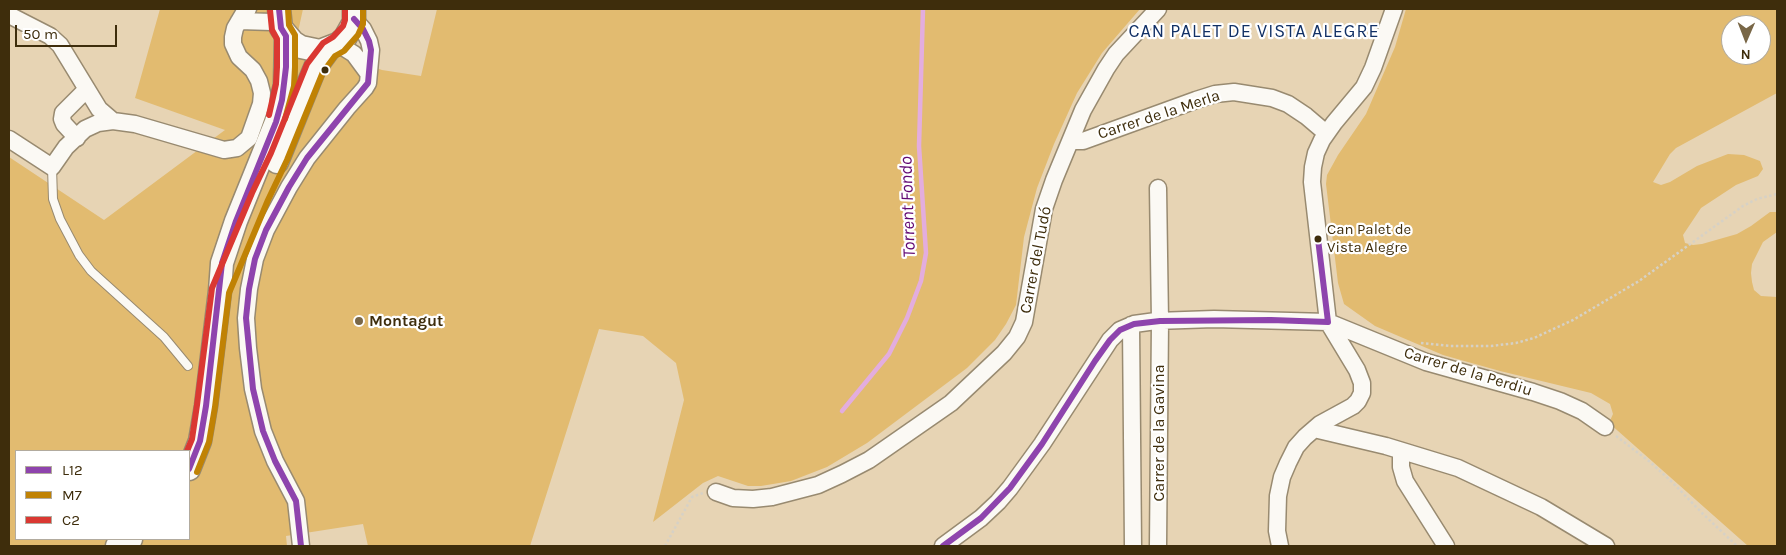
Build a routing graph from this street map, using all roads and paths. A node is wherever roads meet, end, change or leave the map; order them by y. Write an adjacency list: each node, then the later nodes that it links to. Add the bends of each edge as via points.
1 (1158, 9): 14 (street, Carrer del Tudó, via 1106,69 1082,110)
2 (1388, 11): 11 (street, via 1373,68 1364,88)
3 (354, 14): 7 (main road, via 350,30); 8 (street, via 371,50)
4 (9, 15): 9 (street, via 50,36 60,45)
5 (244, 15): 6 (street); 10 (street, via 233,37 235,51 253,70 262,92 249,138 243,145 224,150 135,124)
6 (282, 24): 7 (main road, via 293,42 301,47 320,51); 18 (main road, via 286,67 282,100 222,263)
7 (333, 46): 8 (street, via 354,54); 18 (main road, via 315,68)
8 (368, 73): 31 (street, via 366,88 307,158 289,187 266,230 249,288 246,318 253,389 263,431 296,502)
9 (86, 90): 10 (street); 13 (street, via 63,113 64,124)
10 (113, 122): 13 (street, via 85,129)
11 (1326, 133): 14 (street, Carrer de la Merla, via 1288,104 1234,92 1215,94 1083,141); 20 (street, via 1312,167 1312,182)
12 (9, 138): 15 (street)
13 (76, 138): 15 (street)
14 (1071, 141): 28 (street, Carrer del Tudó, via 1044,209 1024,322 1017,337 992,365 951,403 911,432 869,460 818,485 753,499 733,498)
15 (52, 167): 23 (lane, via 53,199 79,255 164,337)
16 (1158, 188): 19 (street, Carrer de la Gavina)
17 (1777, 194): 22 (path, via 1743,206 1639,281 1573,320 1534,338 1492,346)
18 (220, 291): 27 (main road, via 200,441)
19 (1160, 320): 20 (street); 21 (street); 35 (street, Carrer de la Gavina)
20 (1328, 322): 24 (street, Carrer de la Perdiu, via 1426,362 1560,401); 25 (street, via 1357,370 1362,393 1353,406)
21 (1131, 325): 33 (street, via 1110,340 1010,488 981,518); 34 (street, Carrer de la Gavina)
22 (1417, 343)
23 (188, 366)
24 (1605, 427): 39 (path, via 1672,482)
25 (1314, 429): 26 (street); 36 (street, via 1296,447 1282,477 1276,514)
26 (1402, 451): 37 (street, via 1400,467 1405,481); 38 (street, via 1458,468 1494,484 1541,507)
27 (190, 466)
28 (716, 492): 32 (path, via 692,497)
29 (129, 540): 30 (main road)
30 (117, 546)
31 (301, 546)
32 (665, 546)
33 (943, 546)
34 (1133, 546)
35 (1158, 546)
36 (1280, 546)
37 (1446, 546)
38 (1606, 546)
39 (1737, 546)

